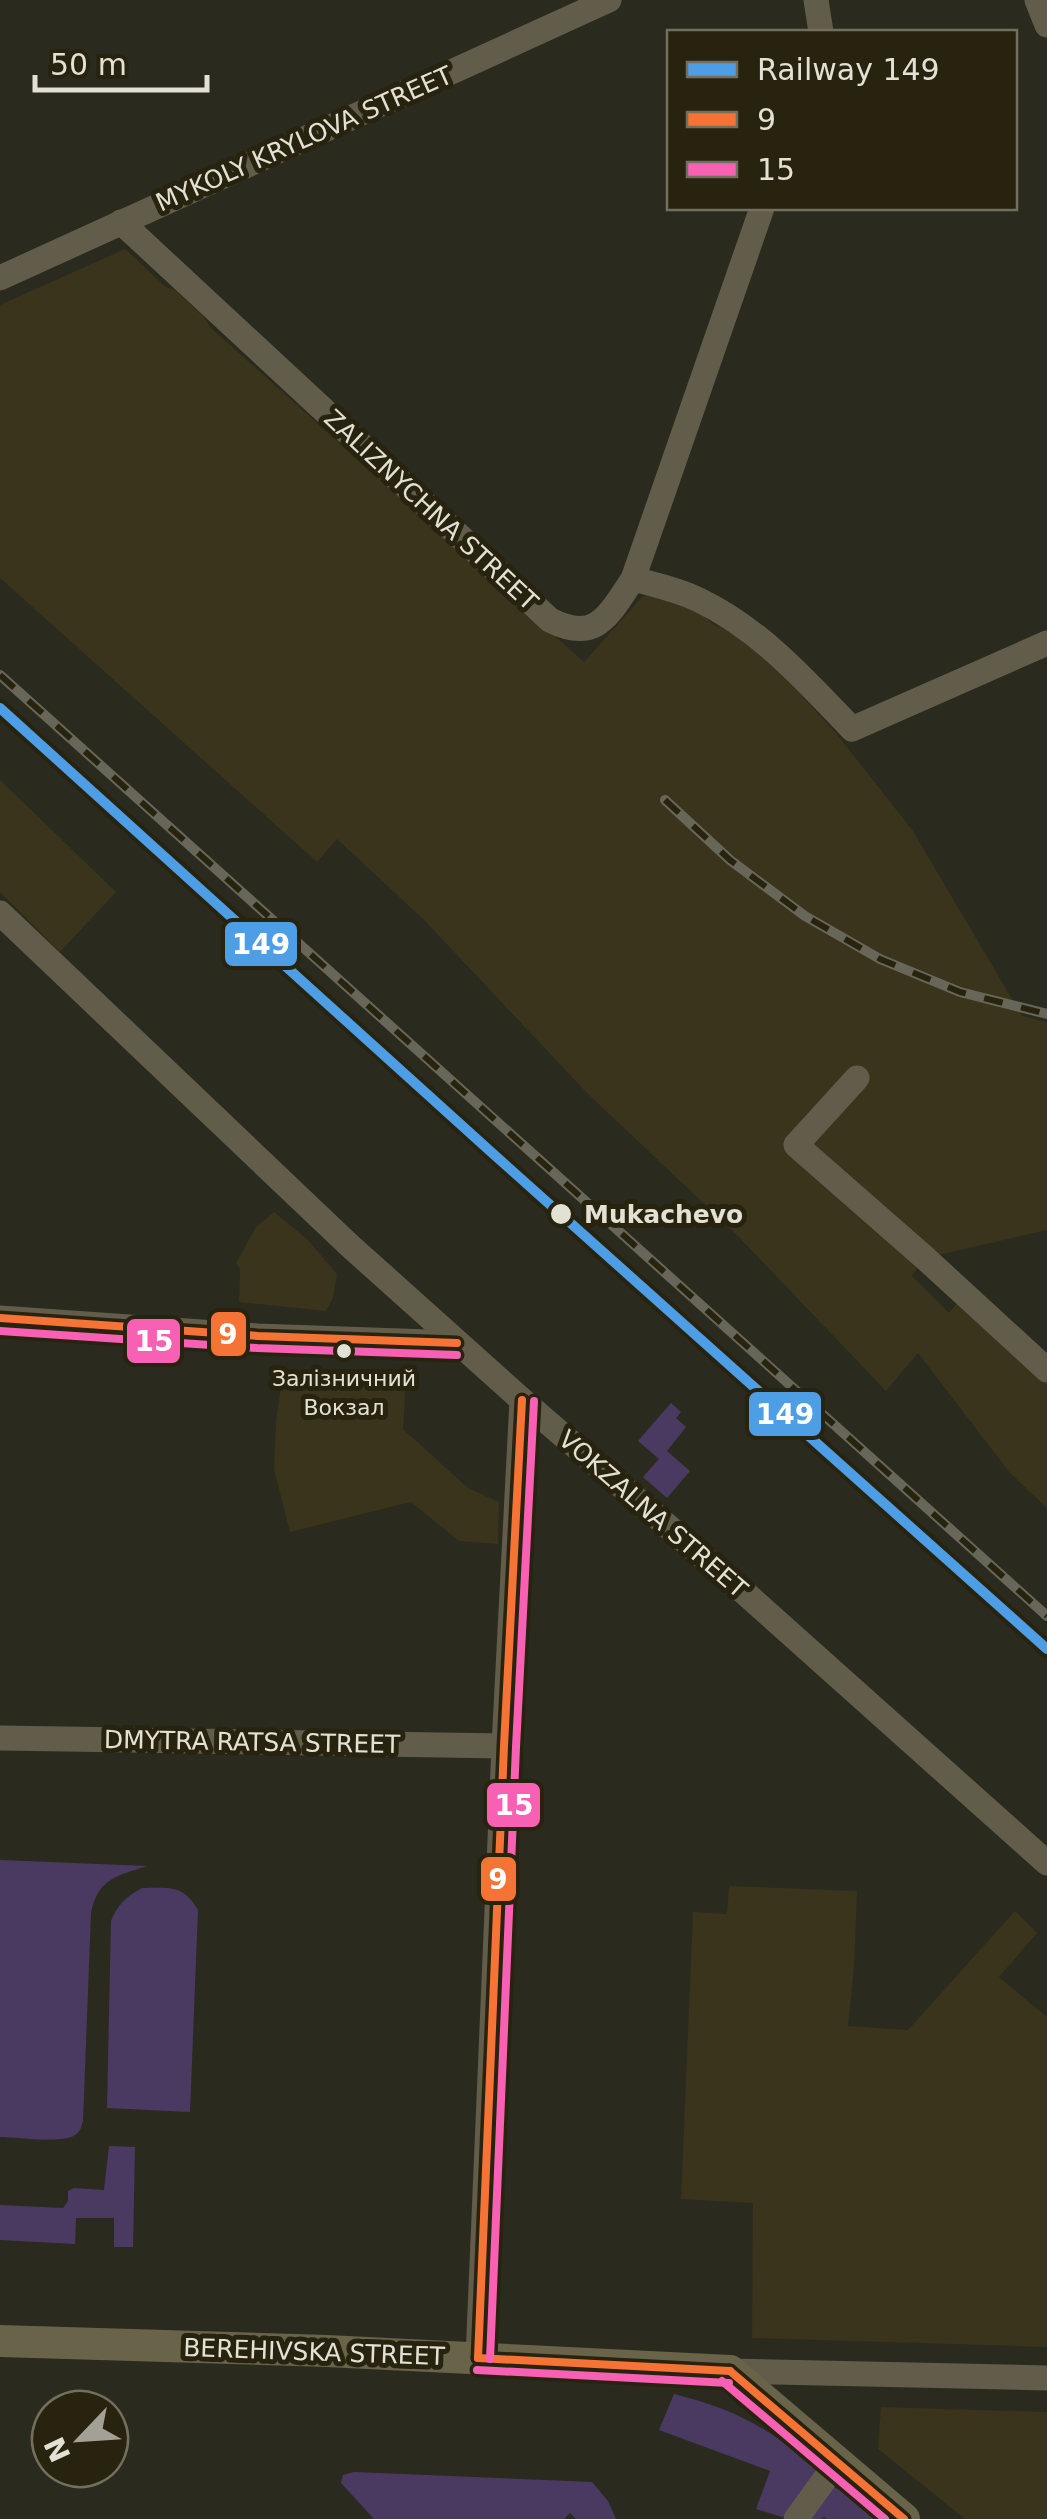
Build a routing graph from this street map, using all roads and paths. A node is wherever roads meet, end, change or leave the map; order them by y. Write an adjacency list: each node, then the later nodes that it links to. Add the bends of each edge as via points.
1 (608, 0): 7 (street, MYKOLY KRYLOVA STREET)
2 (816, 0): 5 (street)
3 (1037, 0): 4 (street)
4 (1047, 25)
5 (821, 30)
6 (761, 210): 9 (street, ZALIZNYCHNA STREET)
7 (121, 222): 8 (street, MYKOLY KRYLOVA STREET); 9 (street, ZALIZNYCHNA STREET, via 550,620 569,630 598,624)
8 (0, 278)
9 (633, 578): 10 (street, via 698,600 751,631 852,729)
10 (1047, 643)
11 (0, 914): 14 (street, VOKZALNA STREET)
12 (857, 1078): 15 (street, via 796,1145)
13 (0, 1318): 14 (street)
14 (457, 1343): 16 (street, VOKZALNA STREET)
15 (1047, 1370)
16 (522, 1400): 18 (street); 19 (street, VOKZALNA STREET)
17 (0, 1738): 18 (street, DMYTRA RATSA STREET)
18 (504, 1746): 21 (street)
19 (1047, 1863)
20 (0, 2341): 21 (main road, BEREHIVSKA STREET)
21 (478, 2358): 22 (main road, BEREHIVSKA STREET)
22 (730, 2370): 23 (street, BEREHIVSKA STREET); 24 (main road)
23 (1047, 2378)
24 (838, 2461): 25 (street); 26 (main road)
25 (796, 2519)
26 (904, 2519)

